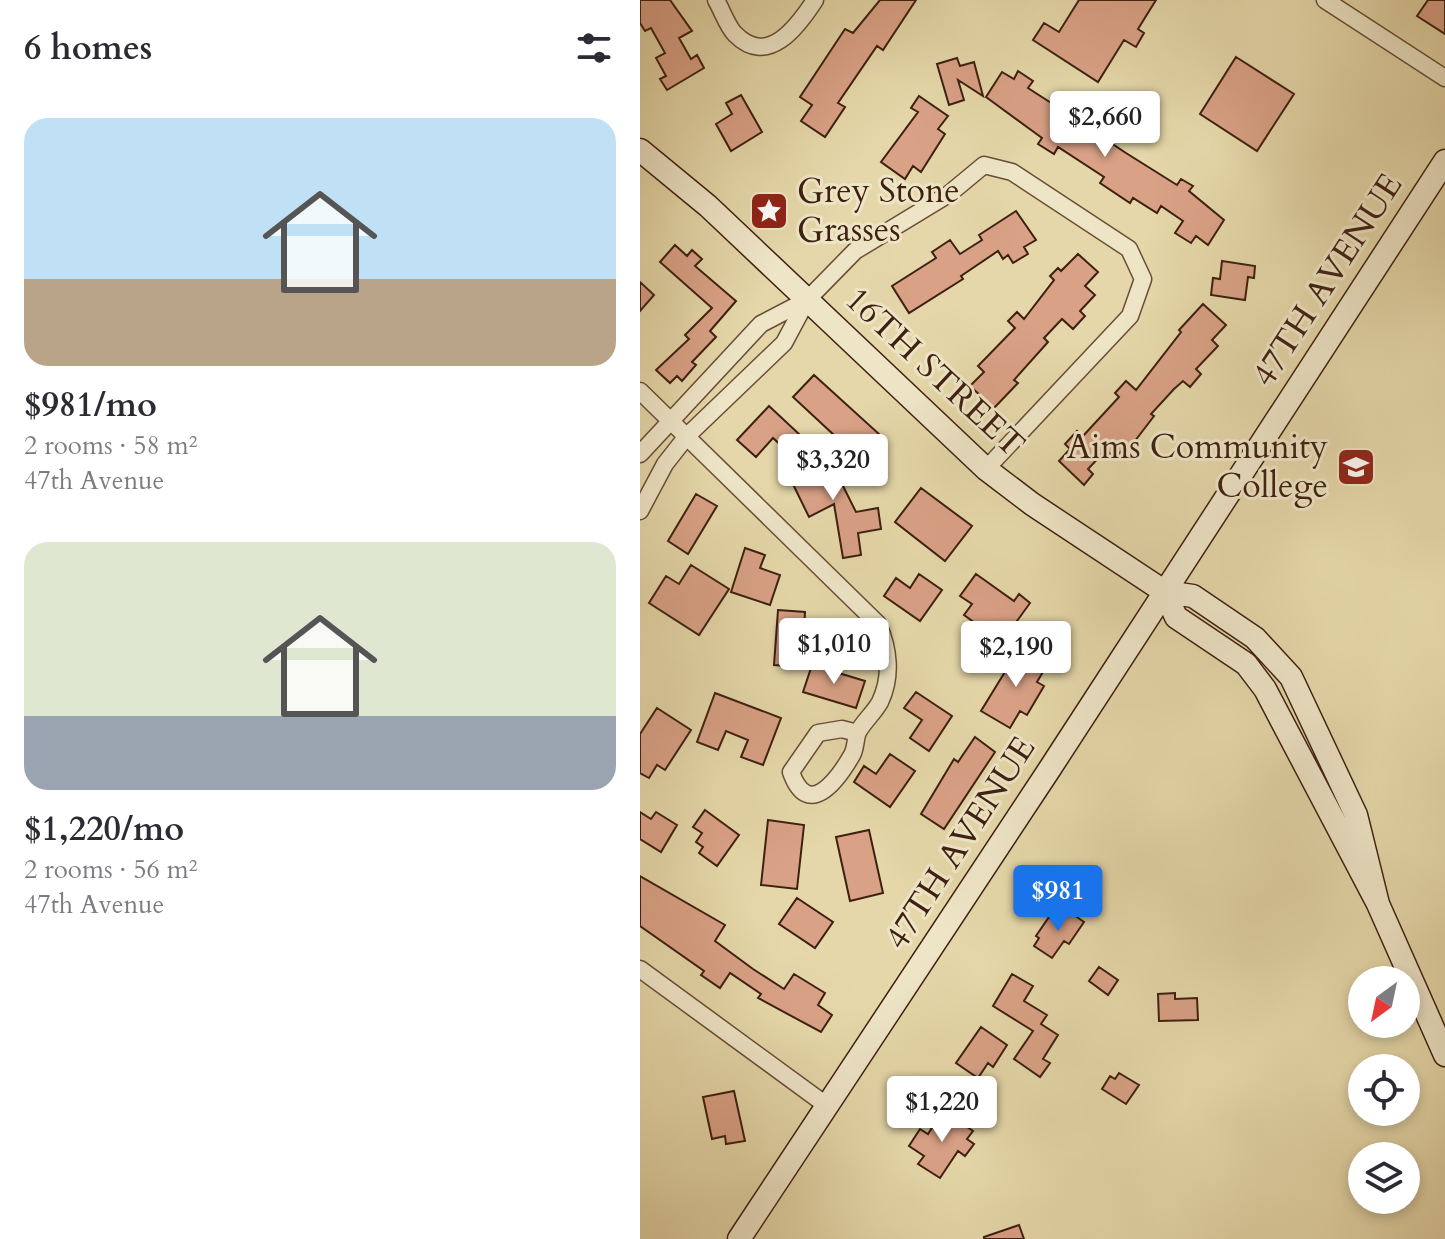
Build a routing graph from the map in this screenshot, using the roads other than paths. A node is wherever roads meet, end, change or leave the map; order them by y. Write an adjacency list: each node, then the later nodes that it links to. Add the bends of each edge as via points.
1 (716, 0): 2 (street, via 735,34 763,46 772,46 796,29)
2 (815, 0)
3 (1325, 0): 4 (street)
4 (1445, 78)
5 (640, 150): 7 (main road, 16TH STREET)
6 (1445, 161): 14 (main road, 47TH AVENUE)
7 (807, 300): 9 (street, via 761,324); 10 (street, via 784,343); 12 (main road, 16TH STREET); 12 (street, via 855,251 949,194 984,165 1012,172 1129,249 1143,279 1130,316)
8 (640, 391): 9 (street)
9 (672, 420): 10 (street); 11 (street)
10 (687, 436): 13 (street); 15 (street, via 878,624 887,678 880,702)
11 (640, 454)
12 (986, 469): 14 (main road, 16TH STREET)
13 (640, 511)
14 (1165, 592): 17 (main road, 16TH STREET, via 1193,596 1243,629 1291,677 1356,815 1378,904); 18 (main road, 47TH AVENUE)
15 (857, 733): 15 (street, via 818,733 791,772 796,786 817,795 830,787 854,752)
16 (640, 969): 18 (street)
17 (1445, 1055)
18 (826, 1105): 19 (main road, 47TH AVENUE)
19 (739, 1239)

